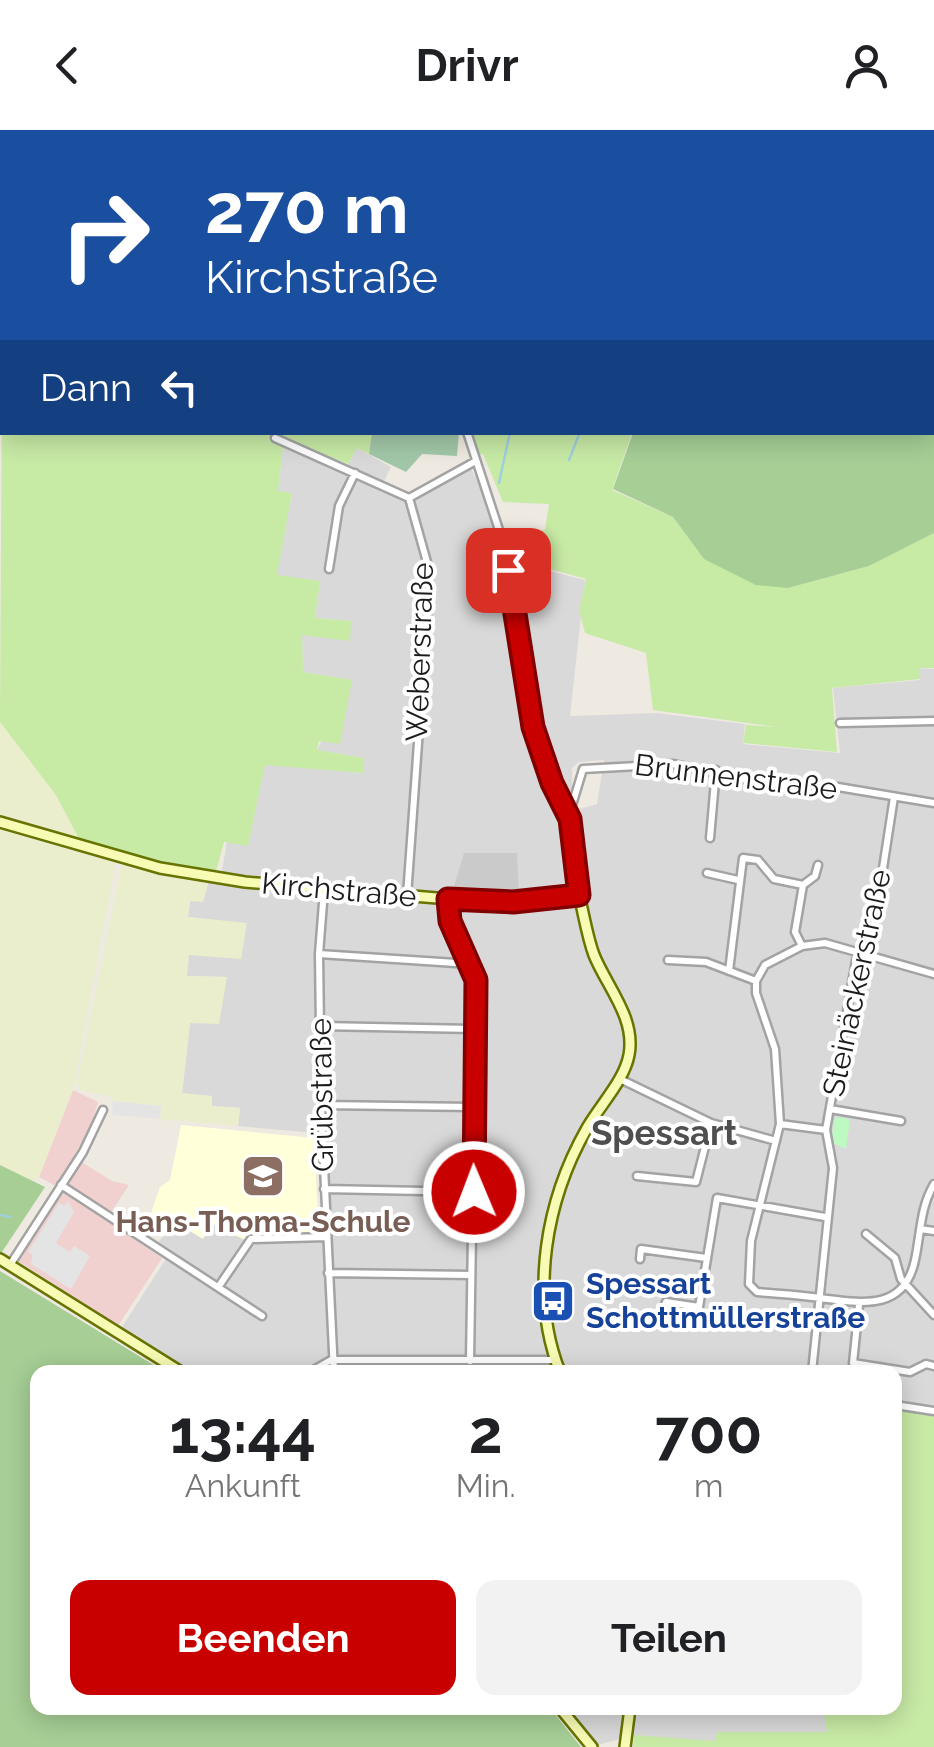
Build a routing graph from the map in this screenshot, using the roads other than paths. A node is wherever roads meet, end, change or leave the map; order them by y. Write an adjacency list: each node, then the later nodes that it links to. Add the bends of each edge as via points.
1 (468, 435): 3 (street)
2 (275, 438): 4 (street)
3 (474, 462): 5 (street); 12 (street, via 500,533 533,727)
4 (355, 472): 5 (street); 6 (street, via 339,506)
5 (409, 498): 21 (street, Weberstraße, via 428,590)
6 (328, 569)
7 (934, 721): 8 (street)
8 (840, 723)
9 (716, 770): 10 (street, Brunnenstraße); 12 (street, Brunnenstraße, via 643,763 583,768); 14 (street)
10 (894, 797): 11 (street, Brunnenstraße); 25 (street, Steinäckerstraße, via 872,939)
11 (934, 803)
12 (566, 809): 20 (street)
13 (0, 822): 19 (street, Kirchstraße, via 121,858)
14 (710, 838)
15 (818, 865): 18 (street)
16 (706, 873): 17 (street)
17 (738, 880): 18 (street, via 747,858 758,860 774,879); 28 (street)
18 (802, 885): 23 (street, via 795,932)
19 (324, 890): 21 (street, Kirchstraße); 24 (street, Grübstraße)
20 (579, 895): 22 (street, Kirchstraße); 33 (street, via 594,956 630,1035)
21 (407, 896): 22 (street, Kirchstraße)
22 (448, 899): 27 (street, via 450,921)
23 (802, 946): 25 (street, via 826,943); 30 (street, via 771,960)
24 (319, 954): 27 (street); 31 (street, Grübstraße)
25 (858, 956): 29 (street); 36 (street, Steinäckerstraße)
26 (668, 960): 28 (street, via 691,959)
27 (471, 964): 32 (street)
28 (729, 972): 30 (street)
29 (934, 974)
30 (756, 981): 40 (street, via 775,1049)
31 (320, 1026): 32 (street); 34 (street, Grübstraße)
32 (474, 1028): 35 (street)
33 (618, 1079): 39 (street); 67 (street, via 584,1134 548,1230 546,1296)
34 (320, 1104): 35 (street); 46 (street, Grübstraße)
35 (474, 1108): 47 (street)
36 (830, 1109): 38 (street, Steinäckerstraße); 41 (street, Steinäckerstraße)
37 (103, 1110): 45 (street)
38 (901, 1121)
39 (711, 1123): 42 (street); 43 (street, via 696,1182)
40 (780, 1124): 41 (street); 42 (street)
41 (826, 1130): 49 (street, Steinäckerstraße, via 834,1168)
42 (776, 1141): 48 (street)
43 (638, 1176)
44 (934, 1184): 50 (street)
45 (61, 1186): 56 (street); 60 (street)
46 (324, 1190): 47 (street); 53 (street, Grübstraße)
47 (474, 1192): 58 (street)
48 (763, 1206): 49 (street); 54 (street, via 717,1198); 61 (street, via 751,1241 749,1284 758,1292)
49 (825, 1217): 61 (street, Steinäckerstraße, via 830,1233)
50 (920, 1228): 51 (street); 59 (street)
51 (934, 1231)
52 (866, 1234): 59 (street, via 895,1258)
53 (326, 1237): 57 (street, Grübstraße); 60 (street, via 251,1238)
54 (706, 1258): 55 (street, via 641,1249); 65 (street, via 699,1307 666,1302)
55 (640, 1259)
56 (5, 1262): 69 (street)
57 (328, 1273): 58 (street); 66 (street, Grübstraße)
58 (471, 1275): 68 (street)
59 (906, 1284): 62 (street, via 886,1300); 63 (street)
60 (219, 1286): 64 (street)
61 (820, 1298): 62 (street); 73 (street, Steinäckerstraße)
62 (860, 1305): 74 (street, via 854,1363)
63 (934, 1315)
64 (262, 1316)
65 (660, 1319)
66 (331, 1360): 68 (street); 70 (street); 71 (street, Grübstraße)
67 (556, 1360): 68 (street); 72 (street)
68 (470, 1361)
69 (170, 1365)
70 (322, 1365)
71 (332, 1365)
72 (558, 1365)
73 (813, 1365)
74 (866, 1365)
75 (934, 1366): 76 (street)
76 (902, 1371)
77 (902, 1405): 78 (street)
78 (934, 1411)
79 (566, 1715): 81 (street)
80 (629, 1715): 82 (street)
81 (592, 1747)
82 (625, 1747)

